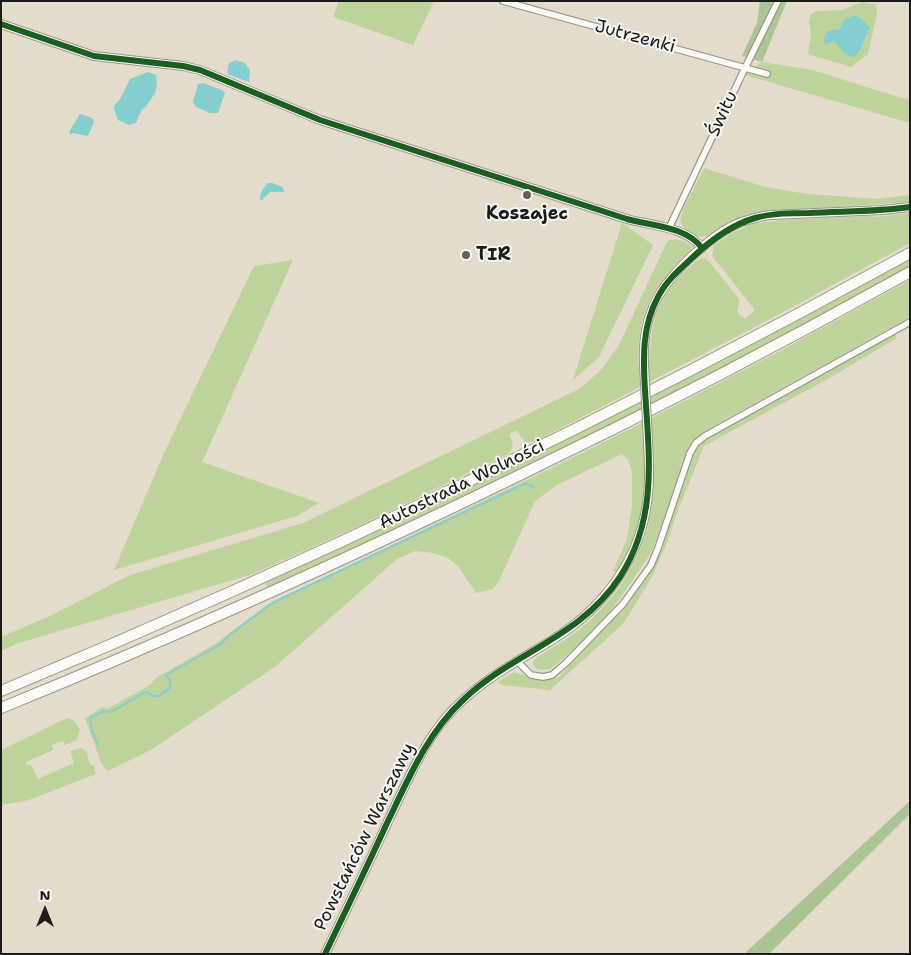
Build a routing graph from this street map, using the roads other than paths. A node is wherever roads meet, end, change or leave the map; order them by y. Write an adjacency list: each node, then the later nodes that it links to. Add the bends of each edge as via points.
1 (503, 1): 4 (street, Jutrzenki)
2 (778, 1): 4 (street, Świtu)
3 (1, 24): 7 (street, via 94,56 200,70 320,120 627,219)
4 (745, 68): 5 (street, Jutrzenki); 7 (street, Świtu)
5 (767, 74)
6 (910, 207): 8 (street, Powstańców Warszawy, via 762,216 733,226)
7 (669, 228): 8 (street, via 695,240)
8 (702, 248): 12 (street, Powstańców Warszawy, bridge, via 671,277 658,296 646,326 644,364 649,484 646,512 635,548 604,598 582,619)
9 (910, 252): 13 (highway, Autostrada Wolności, via 671,381 452,490 224,595)
10 (910, 272): 14 (highway, Autostrada Wolności, via 670,400 457,506 267,594)
11 (910, 322): 12 (street, via 696,443 655,556 623,604 552,675 531,675)
12 (517, 661): 15 (street, Powstańców Warszawy, via 473,690 450,713 426,745)
13 (1, 690)
14 (1, 708)
15 (326, 954)

